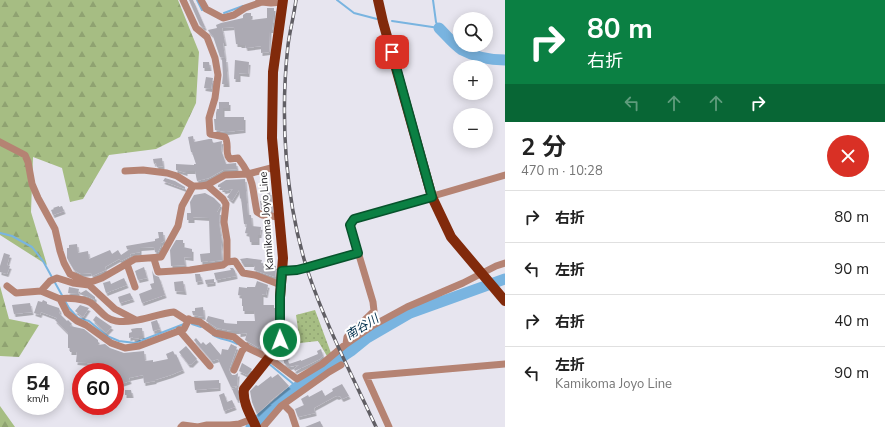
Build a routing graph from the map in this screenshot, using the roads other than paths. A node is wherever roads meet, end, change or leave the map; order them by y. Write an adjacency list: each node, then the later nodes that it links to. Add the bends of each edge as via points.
1 (183, 0): 9 (street, via 196,28 207,38 218,75 209,118 210,134 226,137 228,156 230,159 238,158)
2 (201, 0): 4 (street, via 206,9 223,18)
3 (378, 0): 13 (main road)
4 (260, 1): 5 (street)
5 (283, 1): 7 (main road, Kamikoma Joyo Line, via 273,72 272,138)
6 (0, 142): 22 (street, via 25,155 32,184 55,229 64,263 70,274)
7 (275, 167): 9 (street); 14 (main road, Kamikoma Joyo Line)
8 (125, 171): 12 (street, via 167,173)
9 (248, 174): 11 (street, via 225,175); 14 (street, via 257,212)
10 (505, 175): 13 (street)
11 (208, 185): 12 (street); 17 (street, via 226,204 224,222)
12 (193, 186): 16 (street, via 182,206 178,226 161,257)
13 (432, 197): 15 (street, via 354,219 350,225); 21 (main road, via 451,237)
14 (279, 217): 20 (main road, Kamikoma Joyo Line)
15 (358, 253): 20 (street, via 308,268); 32 (street, via 374,312 347,337)
16 (154, 259): 17 (street, via 158,272 190,270); 19 (street, via 135,259)
17 (228, 262): 23 (street, via 235,261 243,273)
18 (505, 263): 21 (street)
19 (127, 264): 22 (street); 25 (street)
20 (282, 271): 23 (main road, Kamikoma Joyo Line)
21 (482, 276): 28 (main road); 32 (street, via 407,307)
22 (87, 283): 26 (street, via 74,283 57,278 50,281); 30 (street, via 109,305)
23 (281, 285): 34 (main road, Kamikoma Joyo Line, via 280,340)
24 (7, 286): 26 (street, via 16,293)
25 (135, 287)
26 (41, 291): 27 (street)
27 (60, 299): 30 (street, via 67,297 90,302 106,317 114,320); 31 (street, via 68,313 77,321 111,343 125,348 139,346)
28 (505, 302)
29 (189, 319): 30 (street, via 174,312); 31 (street, via 184,329); 33 (street, via 200,322 215,333 234,337)
30 (136, 320)
31 (179, 330): 36 (street)
32 (346, 344): 34 (street, via 322,364 297,379)
33 (246, 346): 34 (street); 38 (street)
34 (269, 358): 41 (main road, Kamikoma Joyo Line, via 244,389 246,403)
35 (505, 364): 44 (street, via 366,376)
36 (210, 366)
37 (341, 366): 41 (street)
38 (234, 370)
39 (312, 392): 40 (street, via 306,393)
40 (286, 407): 41 (street, via 271,420); 43 (street)
41 (258, 424): 42 (street)
42 (181, 427)
43 (296, 427)
44 (388, 427)

